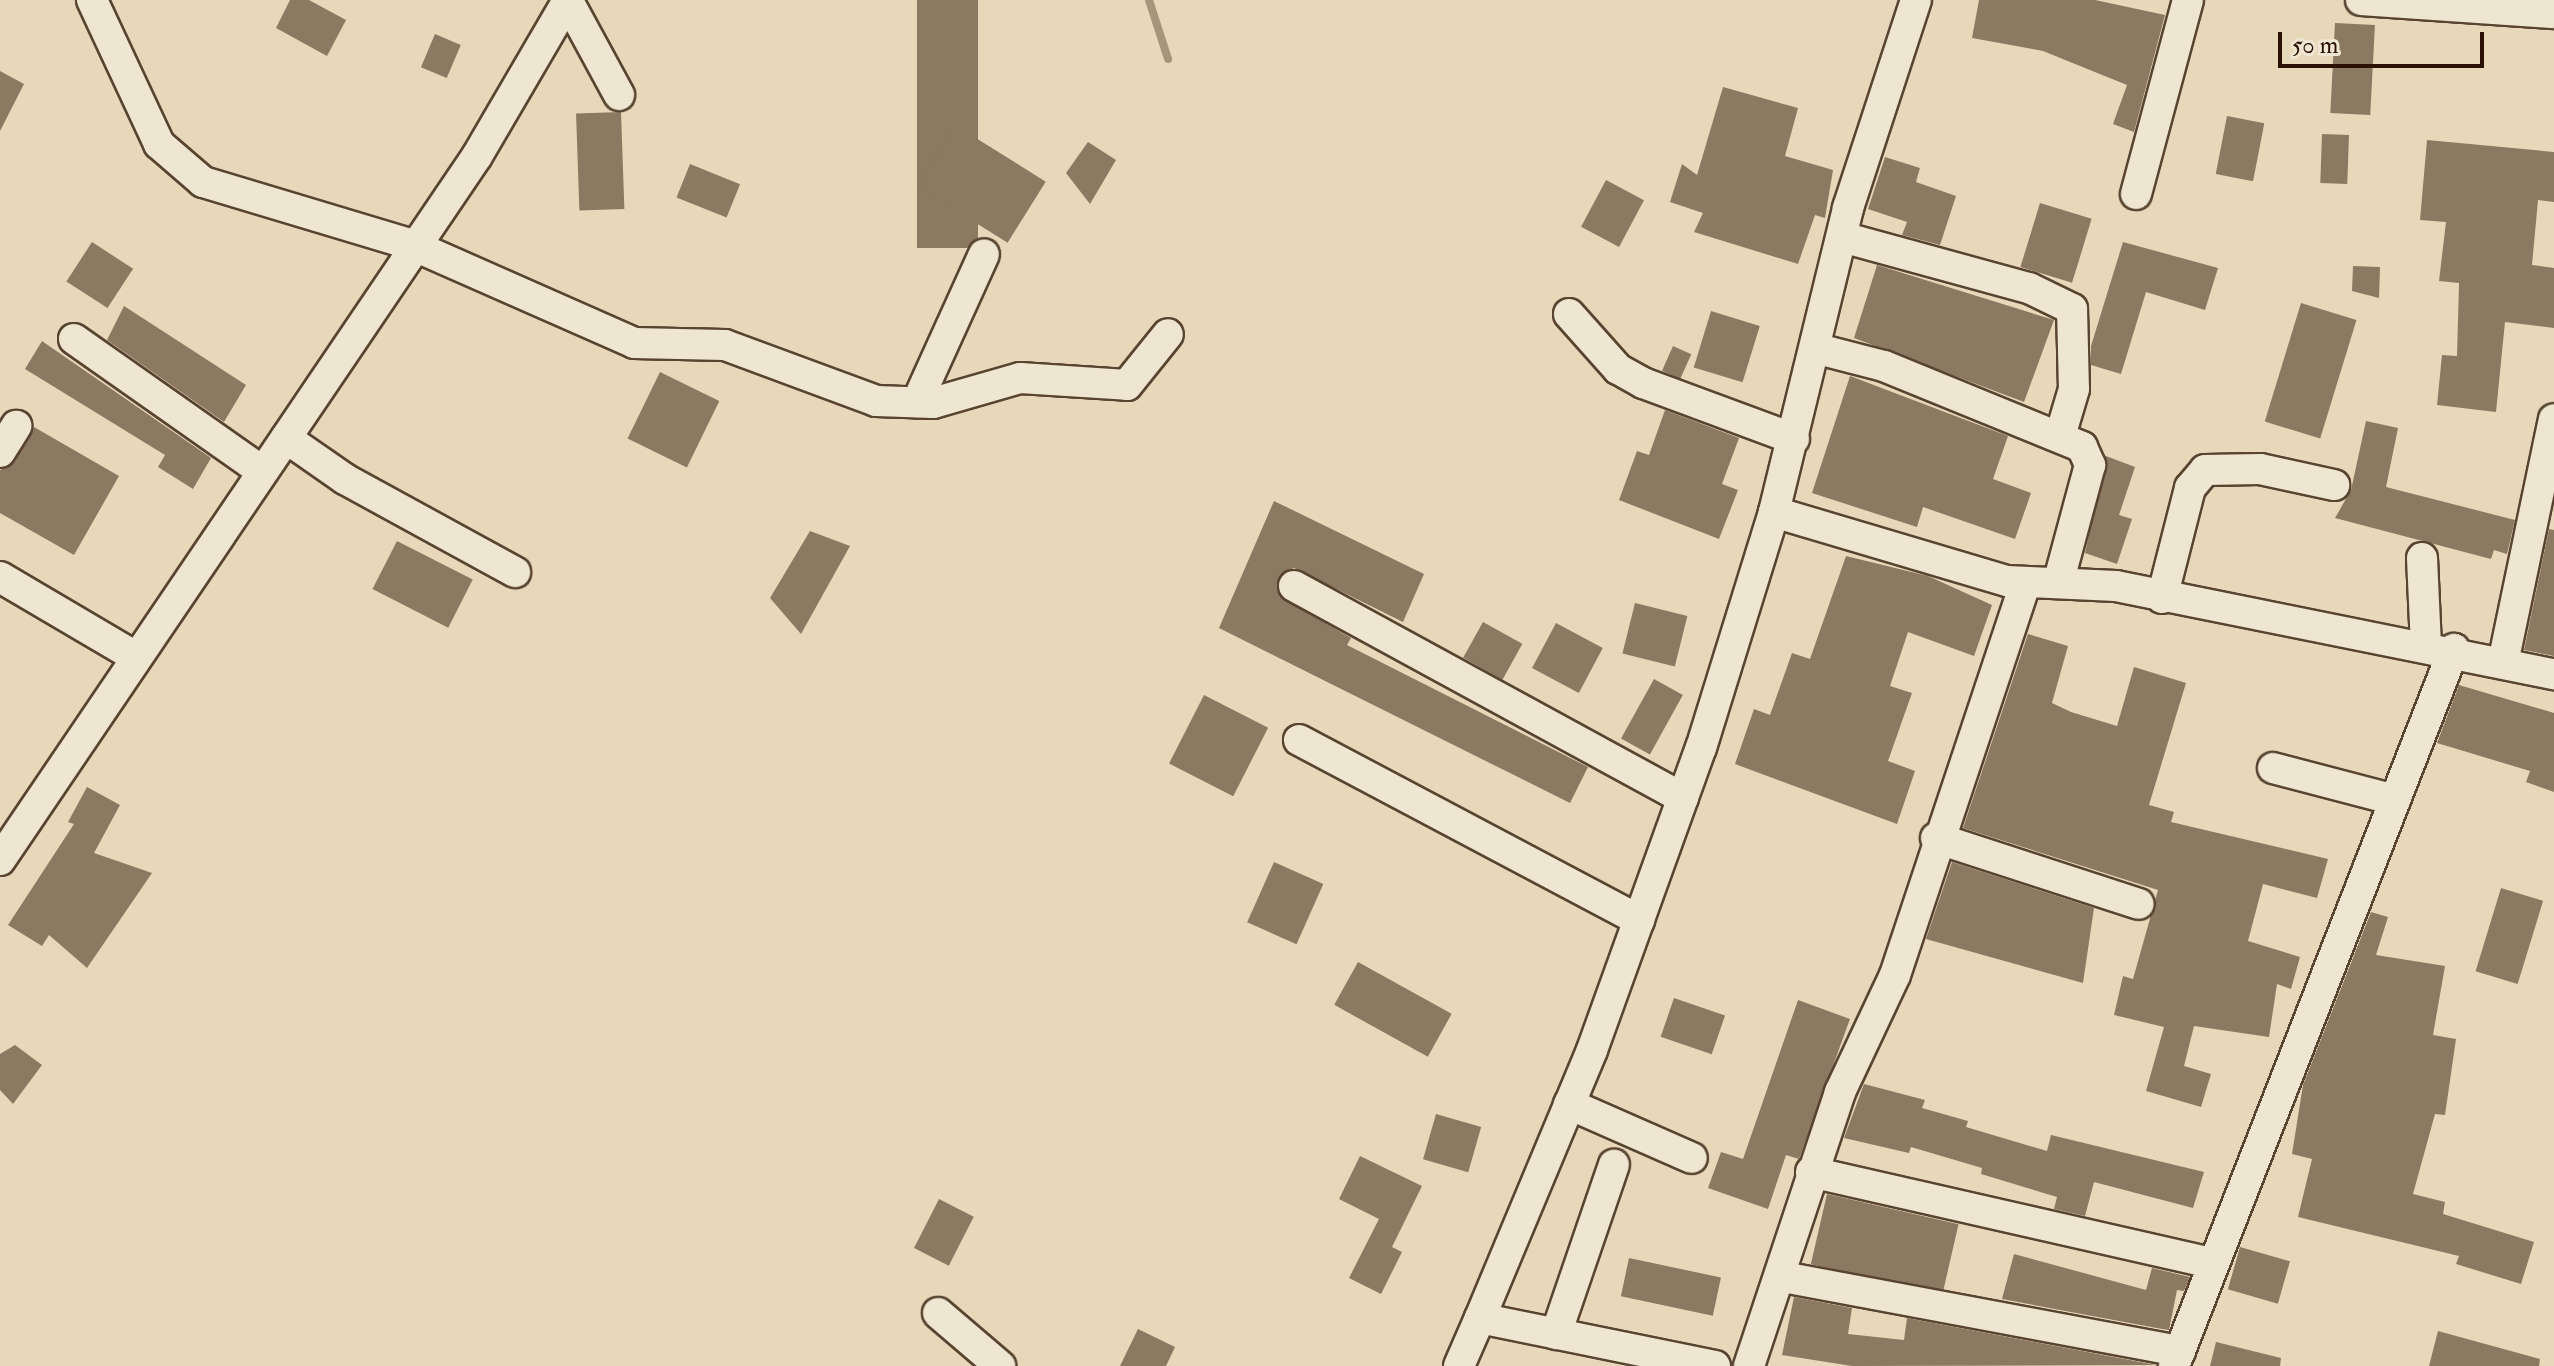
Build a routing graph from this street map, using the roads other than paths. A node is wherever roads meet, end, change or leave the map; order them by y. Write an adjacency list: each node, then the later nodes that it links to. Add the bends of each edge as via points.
1 (92, 0): 10 (street, via 135,102 159,144 183,167 230,193)
2 (568, 0): 7 (street); 10 (street, via 477,156)
3 (1916, 0): 9 (street)
4 (2188, 0): 8 (street)
5 (2361, 0): 6 (street)
6 (2554, 13)
7 (619, 95)
8 (2136, 194)
9 (1842, 237): 15 (street); 19 (street, via 2029,288 2072,309 2074,389)
10 (410, 244): 16 (street, via 634,343 725,345 876,401); 20 (street)
11 (984, 254): 16 (street)
12 (1569, 314): 21 (street, via 1618,369 1643,383)
13 (1168, 334): 16 (street, via 1127,385 1020,378)
14 (74, 339): 23 (street)
15 (1818, 349): 19 (street, via 1884,366); 21 (street)
16 (917, 402)
17 (2554, 419): 35 (street)
18 (16, 426): 22 (street)
19 (2061, 433): 29 (street, via 2082,447 2090,465)
20 (286, 438): 23 (street); 27 (street, via 345,479)
21 (1794, 439): 25 (street)
22 (0, 452)
23 (259, 469): 34 (street)
24 (2334, 485): 32 (street, via 2260,469 2205,470 2190,488)
25 (1774, 512): 30 (street); 39 (street)
26 (2422, 558): 33 (street)
27 (515, 572)
28 (0, 577): 34 (street)
29 (2059, 580): 30 (street); 32 (street)
30 (2026, 582): 41 (street)
31 (1294, 586): 39 (street)
32 (2162, 598): 33 (street)
33 (2440, 647): 35 (street); 40 (street)
34 (136, 657): 42 (street)
35 (2503, 663): 36 (street)
36 (2554, 674)
37 (1299, 740): 44 (street)
38 (2273, 768): 40 (street)
39 (1683, 798): 44 (street)
40 (2395, 800): 49 (street)
41 (1936, 838): 43 (street); 48 (street, via 1895,975 1853,1058)
42 (0, 860)
43 (2139, 904)
44 (1639, 920): 45 (street)
45 (1569, 1104): 46 (street); 52 (street)
46 (1692, 1158)
47 (1614, 1165): 53 (street)
48 (1811, 1172): 49 (street); 50 (street)
49 (2211, 1263): 55 (street)
50 (1783, 1277): 55 (street); 59 (street)
51 (938, 1313): 56 (street)
52 (1480, 1318): 53 (street); 57 (street)
53 (1556, 1334): 54 (street)
54 (1601, 1354): 58 (street)
55 (2177, 1358)
56 (1000, 1366)
57 (1459, 1366)
58 (1715, 1366)
59 (1749, 1366)

